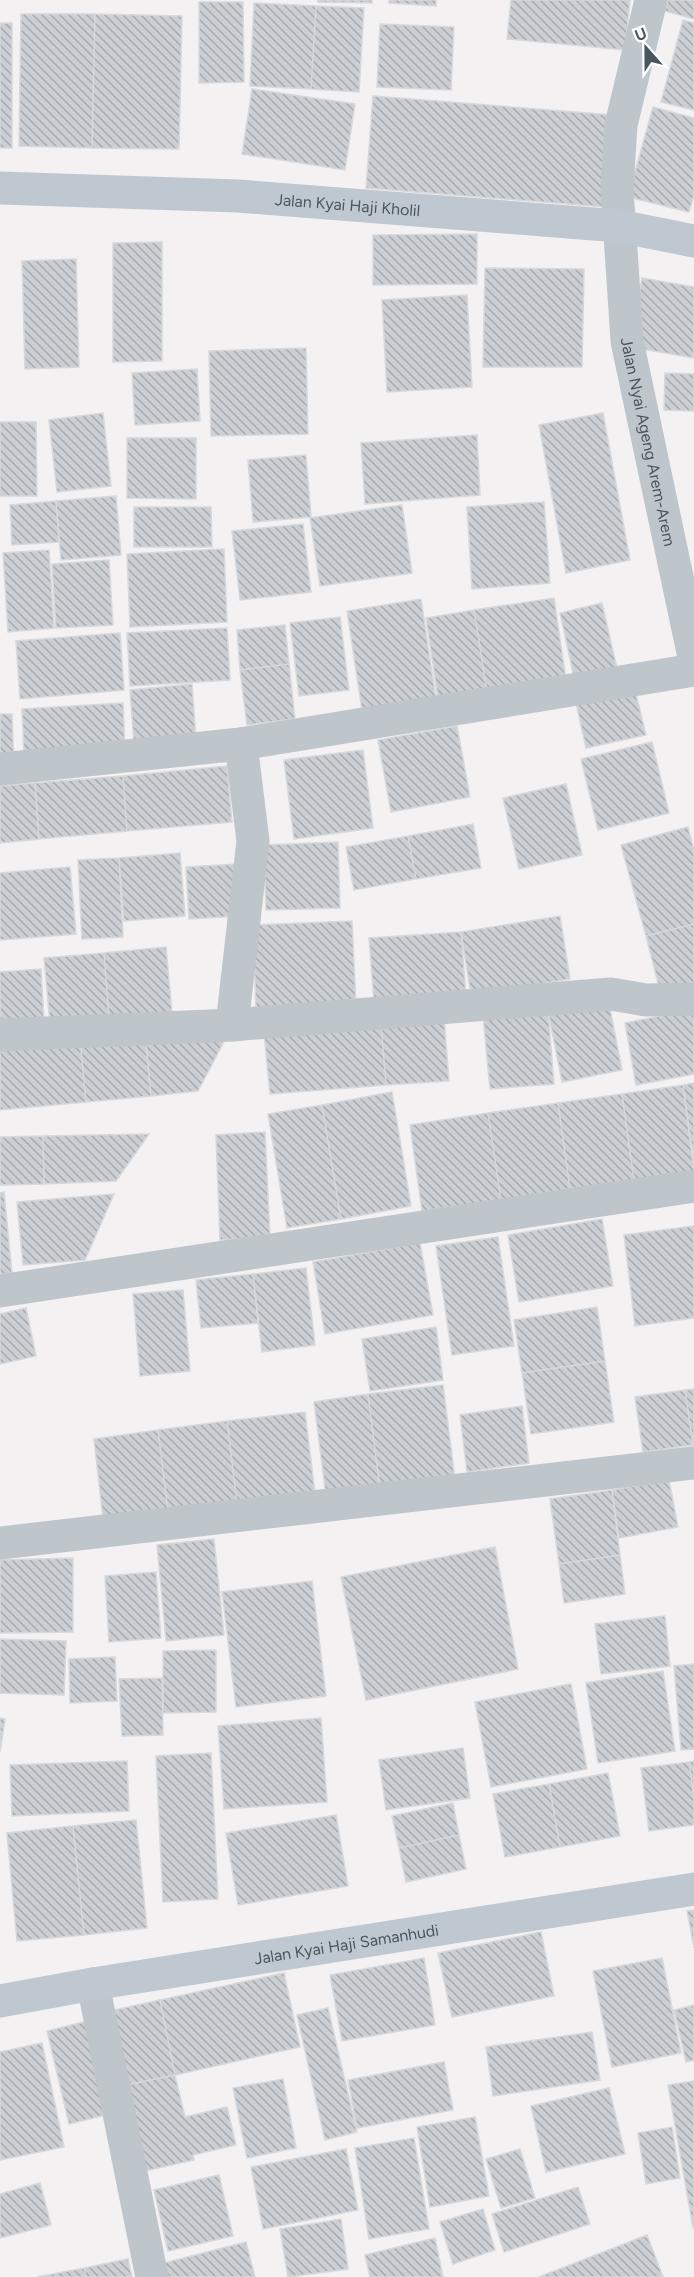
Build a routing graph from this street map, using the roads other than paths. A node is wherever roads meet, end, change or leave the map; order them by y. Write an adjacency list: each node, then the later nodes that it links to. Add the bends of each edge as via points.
1 (651, 0): 3 (street, Jalan Nyai Ageng Arem-Arem, via 621,126 617,189)
2 (0, 188): 3 (main road, Jalan Kyai Haji Kholil, via 238,196)
3 (620, 226): 4 (main road, Jalan Kyai Haji Kholil); 5 (street, Jalan Nyai Ageng Arem-Arem, via 627,341)
4 (694, 241)
5 (694, 657)
6 (694, 670): 7 (street)
7 (241, 744): 8 (street); 10 (street, via 253,841)
8 (0, 769)
9 (694, 999): 10 (street, via 646,1000 611,994)
10 (232, 1025): 11 (street)
11 (0, 1035)
12 (694, 1185): 13 (street)
13 (0, 1291)
14 (694, 1463): 15 (street)
15 (0, 1543)
16 (694, 1888): 17 (main road, Jalan Kyai Haji Samanhudi)
17 (93, 1984): 18 (main road, Jalan Kyai Haji Samanhudi); 19 (street)
18 (0, 2001)
19 (152, 2277)

